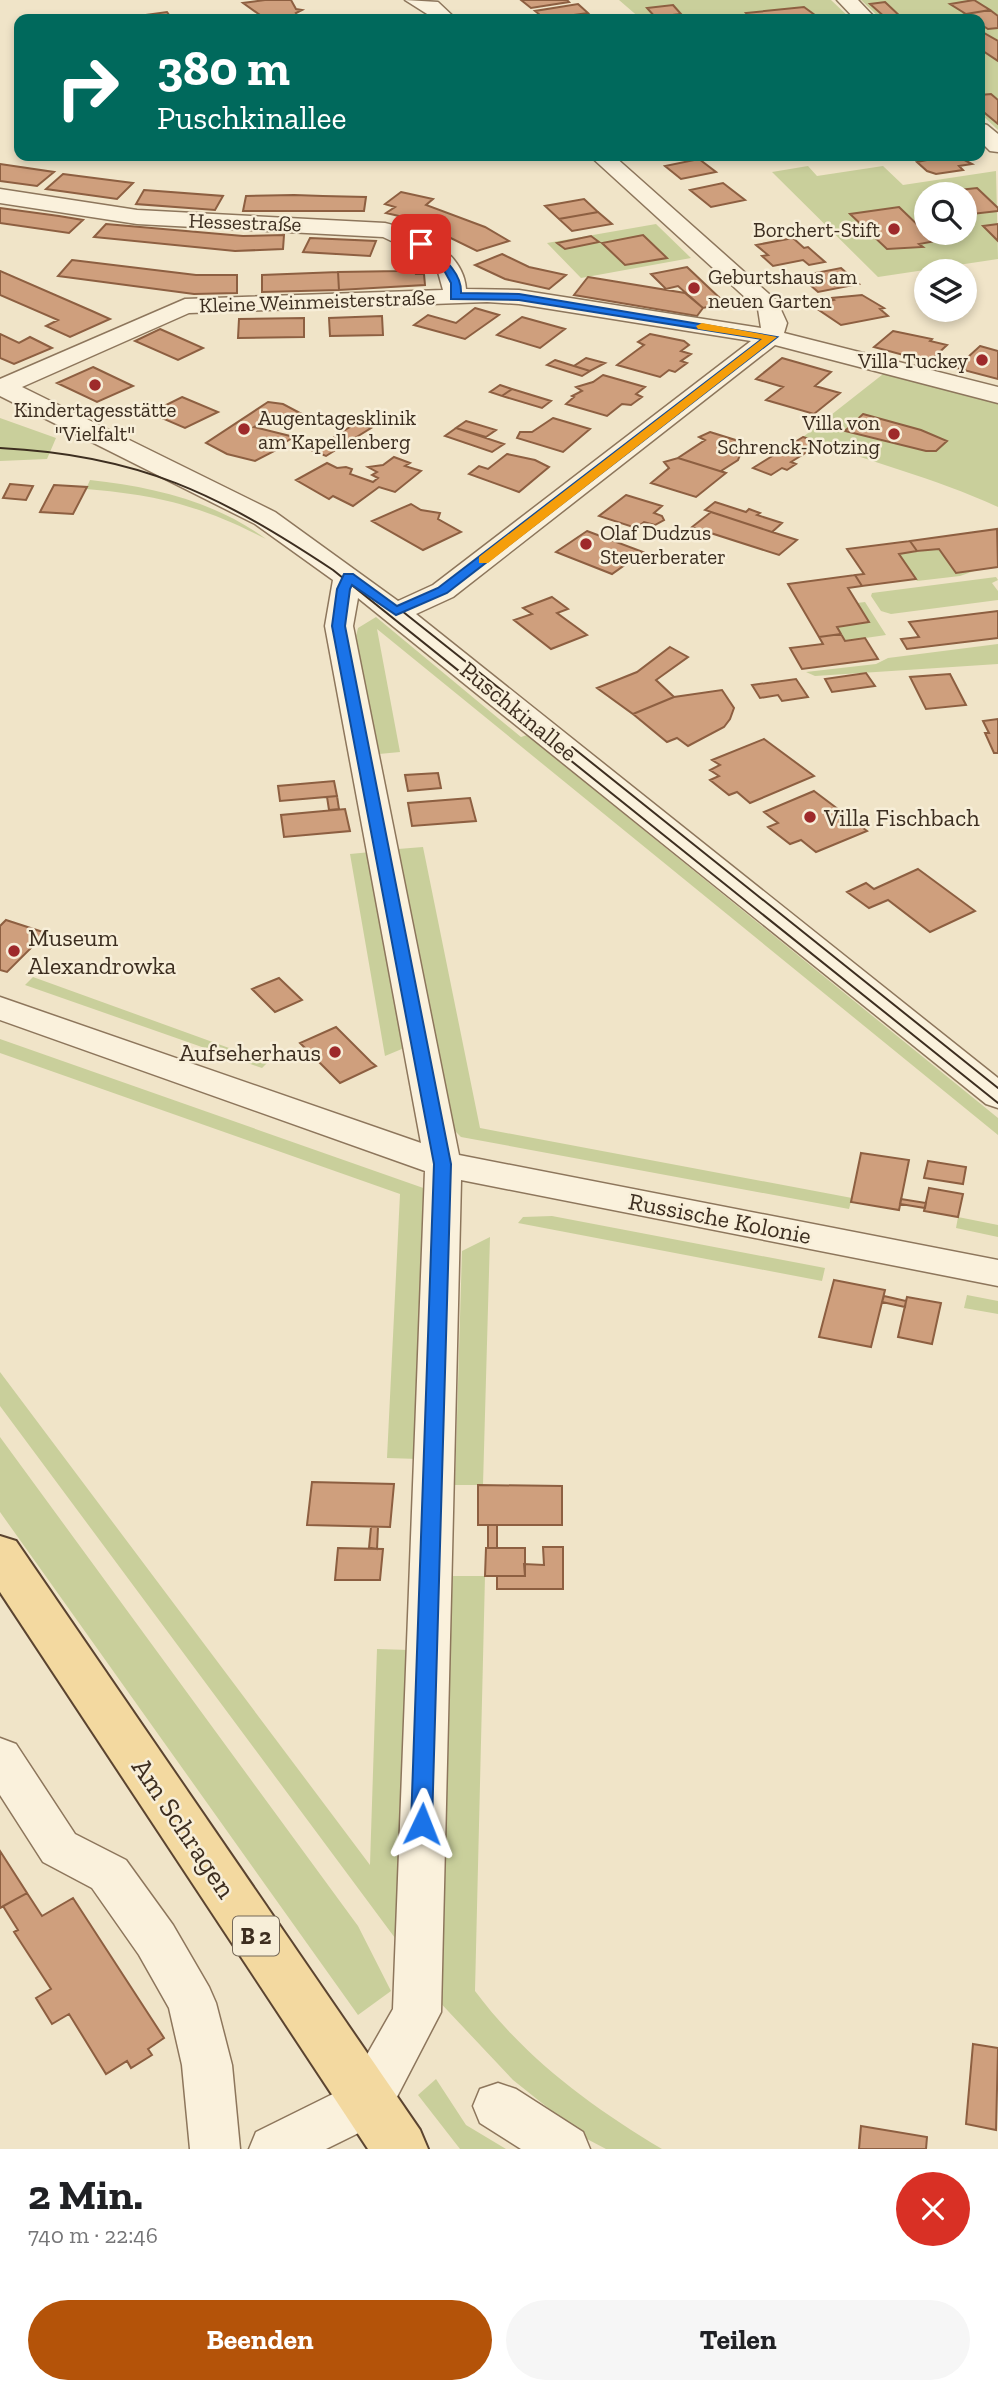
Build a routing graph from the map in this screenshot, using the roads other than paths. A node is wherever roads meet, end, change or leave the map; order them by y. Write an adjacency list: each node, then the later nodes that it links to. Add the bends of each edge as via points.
1 (415, 0): 3 (street)
2 (847, 0): 4 (street)
3 (440, 14)
4 (861, 14)
5 (985, 134): 6 (street)
6 (998, 146)
7 (607, 161): 10 (street, via 769,306 775,323)
8 (0, 196): 9 (street, Hessestraße, via 137,216 384,230 404,235 437,256 456,283)
9 (455, 297): 10 (street, Kleine Weinmeisterstraße, via 519,297); 11 (street, Kleine Weinmeisterstraße, via 185,306)
10 (771, 337): 12 (street, Kleine Weinmeisterstraße); 14 (street, via 443,591)
11 (1, 386): 13 (street, Puschkinallee, via 265,518)
12 (998, 395)
13 (348, 576): 14 (street, Puschkinallee); 17 (street, via 339,626)
14 (396, 612): 16 (street, Puschkinallee)
15 (0, 1008): 17 (street, Russische Kolonie)
16 (998, 1096)
17 (443, 1164): 18 (street, Russische Kolonie); 21 (street, via 416,2012)
18 (998, 1273)
19 (0, 1555): 21 (main road, Am Schragen / B 2)
20 (0, 1758): 23 (street, via 59,1847 109,1874 156,1940 192,2003 207,2065)
21 (366, 2102): 24 (street); 25 (main road, B 2)
22 (498, 2106): 26 (street)
23 (215, 2149)
24 (274, 2149)
25 (400, 2149)
26 (565, 2149)

